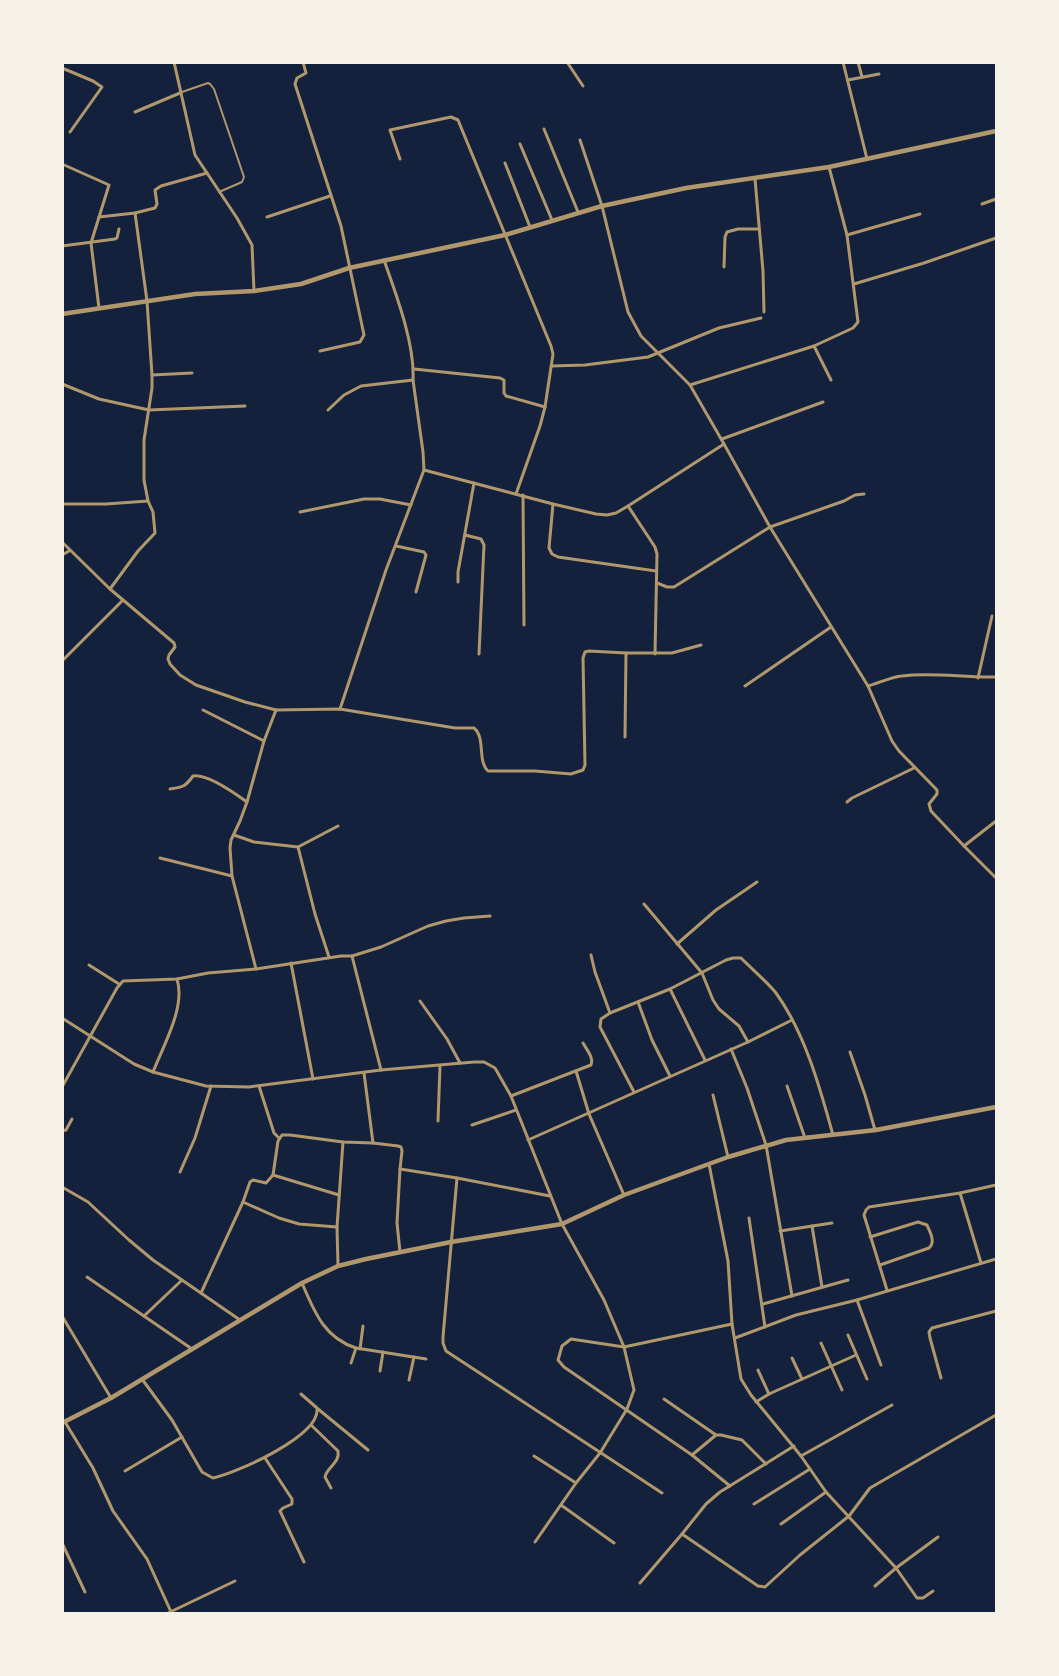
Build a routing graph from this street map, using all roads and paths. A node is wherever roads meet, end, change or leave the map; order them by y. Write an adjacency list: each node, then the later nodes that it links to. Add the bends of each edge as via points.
1 (174, 62): 11 (street)
2 (303, 62): 26 (street, via 305,75 297,78 294,84)
3 (567, 62): 10 (street)
4 (843, 62): 9 (street)
5 (858, 62): 8 (street)
6 (62, 68): 15 (street, via 102,87)
7 (879, 74): 8 (street)
8 (862, 77): 9 (street)
9 (848, 80): 19 (street)
10 (584, 86)
11 (180, 93): 12 (street); 23 (street, via 196,155); 25 (lane, via 208,84 214,88 244,177 242,182)
12 (135, 112)
13 (544, 129): 30 (street)
14 (996, 131): 19 (street)
15 (70, 132)
16 (580, 140): 29 (street)
17 (520, 144): 35 (street)
18 (400, 159): 39 (street, via 390,130 451,117 458,120)
19 (867, 160): 22 (street)
20 (505, 163): 36 (street)
21 (62, 164): 33 (street, via 109,185)
22 (829, 168): 24 (street); 40 (street)
23 (207, 173): 25 (street); 31 (street, via 161,186 155,190 155,208)
24 (756, 179): 29 (street, via 686,188); 38 (street)
25 (219, 192): 48 (street, via 252,245)
26 (330, 196): 34 (street); 46 (street, via 344,235)
27 (996, 199): 28 (street)
28 (982, 204)
29 (602, 206): 30 (street); 56 (street, via 628,312 641,336)
30 (578, 212): 35 (street)
31 (135, 213): 33 (street); 49 (street)
32 (920, 214): 40 (street)
33 (99, 217): 42 (street)
34 (267, 217)
35 (552, 220): 36 (street)
36 (530, 227): 39 (street)
37 (119, 229): 42 (street, via 117,238)
38 (758, 230): 45 (street, via 727,232); 51 (street)
39 (505, 235): 44 (street); 57 (street, via 551,346)
40 (847, 235): 47 (street)
41 (996, 238): 47 (street)
42 (91, 243): 43 (street); 50 (street)
43 (62, 246)
44 (384, 260): 46 (street); 58 (street)
45 (724, 267)
46 (349, 268): 48 (street, via 301,284); 55 (street, via 364,336 360,342)
47 (854, 284): 54 (street, via 858,322 853,328)
48 (254, 291): 49 (street, via 195,294)
49 (147, 301): 50 (street); 60 (street)
50 (99, 308): 52 (street)
51 (764, 312)
52 (62, 314)
53 (761, 318): 56 (street, via 719,328)
54 (814, 346): 62 (street); 64 (street)
55 (320, 351)
56 (657, 353): 57 (street, via 619,362); 64 (street)
57 (550, 366): 67 (street)
58 (414, 369): 61 (street); 67 (street, via 500,378 504,380 506,396)
59 (192, 372): 60 (street)
60 (152, 375): 68 (street)
61 (413, 380): 69 (street, via 361,386 344,395); 72 (street)
62 (830, 380)
63 (62, 384): 68 (street, via 98,399)
64 (690, 385): 70 (street)
65 (824, 402): 70 (street)
66 (245, 406): 68 (street)
67 (545, 407): 74 (street)
68 (148, 410): 77 (street, via 143,463)
69 (328, 410)
70 (722, 439): 71 (street)
71 (724, 444): 81 (street); 83 (street)
72 (424, 470): 73 (street); 80 (street)
73 (474, 483): 74 (street); 84 (street)
74 (516, 494): 76 (street)
75 (864, 494): 83 (street)
76 (523, 495): 79 (street); 96 (street)
77 (148, 501): 78 (street); 92 (street, via 155,533)
78 (62, 504)
79 (554, 504): 81 (street, via 607,515 616,514); 89 (street, via 549,548 552,554)
80 (411, 505): 82 (street, via 364,499); 86 (street)
81 (628, 506): 89 (street, via 655,547 658,554)
82 (300, 512)
83 (770, 527): 91 (street, via 674,587); 97 (street)
84 (465, 535): 90 (street); 99 (street, via 481,538 484,545)
85 (62, 542): 87 (street)
86 (396, 546): 93 (street, via 426,555); 107 (street)
87 (69, 551): 88 (street); 92 (street)
88 (62, 555)
89 (656, 571): 91 (street)
90 (458, 582)
91 (657, 583): 101 (street)
92 (110, 589): 94 (street)
93 (416, 592)
94 (123, 600): 102 (street); 109 (street, via 174,643 168,659 180,675 196,686)
95 (992, 616): 103 (street)
96 (524, 625)
97 (831, 627): 105 (street); 106 (street)
98 (701, 646): 101 (street)
99 (479, 654)
100 (626, 654): 101 (street); 107 (street, via 589,651 583,655 585,765 583,770 571,774 488,772 483,762 479,734 474,728 455,728); 110 (street)
101 (654, 654)
102 (62, 661)
103 (978, 678): 104 (street); 106 (street, via 925,674 900,676)
104 (996, 678)
105 (746, 686)
106 (868, 686): 112 (street, via 892,741)
107 (340, 709): 109 (street)
108 (202, 710): 111 (street)
109 (276, 710): 111 (street)
110 (625, 737)
111 (264, 740): 114 (street)
112 (914, 768): 115 (street); 119 (street, via 937,790 929,804 931,811)
113 (170, 789): 114 (street, via 184,787 198,775)
114 (247, 802): 118 (street)
115 (847, 802)
116 (996, 821): 119 (street)
117 (338, 826): 120 (street)
118 (234, 835): 120 (street, via 254,842); 122 (street, via 230,848)
119 (964, 846): 123 (street)
120 (298, 847): 130 (street)
121 (160, 858): 122 (street)
122 (232, 876): 133 (street)
123 (996, 878)
124 (756, 882): 127 (street)
125 (644, 904): 127 (street)
126 (490, 916): 129 (street, via 446,920 381,948)
127 (676, 944): 134 (street)
128 (591, 955): 140 (street)
129 (352, 956): 130 (street); 151 (street)
130 (329, 957): 131 (street)
131 (291, 963): 133 (street); 156 (street)
132 (90, 965): 136 (street)
133 (256, 969): 135 (street)
134 (702, 973): 137 (street); 142 (street, via 726,960 741,958 776,993); 144 (street, via 712,1000 739,1026)
135 (177, 979): 136 (street, via 128,979); 153 (street, via 180,988 178,1006)
136 (119, 984): 143 (street)
137 (670, 989): 139 (street); 148 (street)
138 (420, 1001): 149 (street)
139 (638, 1002): 140 (street); 155 (street)
140 (610, 1013): 162 (street, via 601,1019 600,1027)
141 (62, 1018): 143 (street)
142 (792, 1020): 144 (street); 173 (street, via 823,1098)
143 (90, 1036): 153 (street); 157 (street)
144 (748, 1042): 146 (street)
145 (584, 1043): 152 (street, via 592,1062)
146 (731, 1049): 148 (street); 179 (street)
147 (850, 1052): 171 (street)
148 (705, 1060): 155 (street)
149 (461, 1064): 150 (street); 164 (street, via 484,1062 491,1065)
150 (440, 1066): 151 (street); 169 (street)
151 (381, 1070): 154 (street)
152 (576, 1071): 164 (street); 167 (street)
153 (153, 1072): 158 (street)
154 (364, 1073): 156 (street); 178 (street)
155 (670, 1076): 162 (street)
156 (313, 1079): 159 (street)
157 (64, 1081): 161 (street)
158 (211, 1086): 159 (street); 183 (street, via 195,1138)
159 (259, 1086): 174 (street, via 274,1133)
160 (787, 1086): 175 (street)
161 (62, 1087)
162 (634, 1092): 167 (street)
163 (713, 1095): 180 (street)
164 (511, 1096): 166 (street)
165 (996, 1107): 171 (street)
166 (516, 1110): 170 (street); 176 (street)
167 (589, 1114): 176 (street); 190 (street)
168 (72, 1119): 172 (street)
169 (438, 1121)
170 (472, 1125)
171 (876, 1130): 173 (street)
172 (62, 1131)
173 (833, 1135): 175 (street)
174 (279, 1138): 177 (street, via 290,1135); 184 (street)
175 (805, 1138): 179 (street)
176 (528, 1140): 191 (street)
177 (343, 1142): 178 (street); 189 (street)
178 (373, 1143): 182 (street, via 401,1147)
179 (766, 1146): 180 (street); 198 (street)
180 (728, 1156): 181 (street)
181 (709, 1163): 190 (street); 220 (street, via 728,1260)
182 (400, 1169): 185 (street); 201 (street, via 397,1223)
183 (180, 1172)
184 (273, 1175): 189 (street); 192 (street, via 266,1182 250,1182)
185 (457, 1178): 191 (street); 200 (street)
186 (996, 1185): 188 (street)
187 (62, 1187): 207 (street, via 88,1202 153,1260)
188 (960, 1192): 199 (street, via 869,1207 864,1215); 203 (street)
189 (339, 1195): 197 (street)
190 (624, 1195): 195 (street)
191 (550, 1196): 195 (street)
192 (243, 1202): 197 (street, via 299,1224); 212 (street)
193 (749, 1218): 215 (street)
194 (832, 1223): 196 (street)
195 (562, 1224): 200 (street); 226 (street, via 604,1300)
196 (812, 1226): 198 (street); 210 (street)
197 (337, 1227): 205 (street)
198 (780, 1231): 213 (street)
199 (870, 1237): 204 (street); 204 (street, via 918,1222 927,1225 933,1241 929,1248)
200 (451, 1242): 201 (street); 260 (street, via 443,1336 446,1350)
201 (400, 1252): 205 (street)
202 (996, 1259): 203 (street)
203 (981, 1263): 211 (street)
204 (880, 1265): 211 (street)
205 (338, 1266): 209 (street)
206 (88, 1277): 218 (street)
207 (182, 1280): 212 (street); 218 (street)
208 (848, 1280): 210 (street)
209 (302, 1283): 219 (street); 227 (street, via 321,1324 346,1345)
210 (822, 1287): 213 (street)
211 (887, 1290): 214 (street)
212 (201, 1293): 219 (street)
213 (792, 1296): 215 (street)
214 (857, 1300): 222 (street, via 796,1315); 235 (street)
215 (763, 1304): 222 (street)
216 (996, 1311): 239 (street, via 932,1328 930,1338)
217 (62, 1316): 247 (street)
218 (144, 1316): 228 (street)
219 (240, 1320): 228 (street)
220 (732, 1324): 224 (street); 226 (street)
221 (363, 1326): 227 (street)
222 (765, 1327): 224 (street)
223 (848, 1335): 230 (street)
224 (735, 1338): 249 (street, via 741,1379)
225 (821, 1343): 236 (street)
226 (624, 1347): 252 (street, via 634,1390); 252 (street, via 571,1340 562,1346 558,1360)
227 (358, 1348): 229 (street); 234 (street)
228 (192, 1349): 240 (street)
229 (383, 1352): 231 (street); 238 (street)
230 (856, 1355): 236 (street); 242 (street)
231 (414, 1357): 233 (street); 243 (street)
232 (792, 1358): 241 (street)
233 (426, 1359)
234 (351, 1363)
235 (881, 1365)
236 (832, 1366): 241 (street); 244 (street)
237 (758, 1370): 246 (street)
238 (380, 1371)
239 (941, 1378)
240 (142, 1379): 247 (street); 257 (street)
241 (802, 1379): 246 (street)
242 (867, 1379)
243 (409, 1380)
244 (842, 1390)
245 (301, 1394): 251 (street)
246 (769, 1394): 249 (street)
247 (111, 1398): 254 (street)
248 (664, 1399): 256 (street)
249 (756, 1402): 258 (street)
250 (892, 1404): 263 (street)
251 (317, 1408): 255 (street, via 317,1416); 259 (street)
252 (627, 1409): 260 (street); 261 (street)
253 (996, 1415): 275 (street, via 870,1488)
254 (64, 1422): 289 (street, via 93,1468 113,1511 147,1559)
255 (311, 1425): 264 (street, via 289,1444); 270 (street, via 339,1454 326,1474)
256 (716, 1436): 261 (street); 265 (street, via 742,1440)
257 (182, 1437): 264 (street, via 202,1472 213,1478); 267 (street)
258 (794, 1446): 263 (street); 265 (street)
259 (368, 1450)
260 (600, 1453): 268 (street); 272 (street)
261 (692, 1455): 269 (street)
262 (534, 1456): 268 (street)
263 (801, 1456): 266 (street)
264 (265, 1458): 282 (street, via 292,1498 292,1504 280,1511)
265 (766, 1464): 269 (street)
266 (810, 1469): 271 (street); 273 (street)
267 (125, 1471)
268 (576, 1483): 274 (street)
269 (730, 1486): 277 (street, via 706,1504)
270 (330, 1488)
271 (826, 1492): 275 (street); 276 (street)
272 (662, 1493)
273 (754, 1504)
274 (561, 1505): 279 (street); 281 (street)
275 (850, 1516): 277 (street, via 762,1587); 283 (street)
276 (781, 1524)
277 (682, 1534): 285 (street)
278 (938, 1537): 283 (street)
279 (535, 1542)
280 (62, 1543): 287 (street)
281 (614, 1543)
282 (304, 1562)
283 (896, 1568): 286 (street); 288 (street, via 917,1598)
284 (235, 1581): 289 (street)
285 (640, 1583)
286 (876, 1586)
287 (85, 1592)
288 (933, 1592)
289 (172, 1612): 290 (street)
290 (166, 1614)

